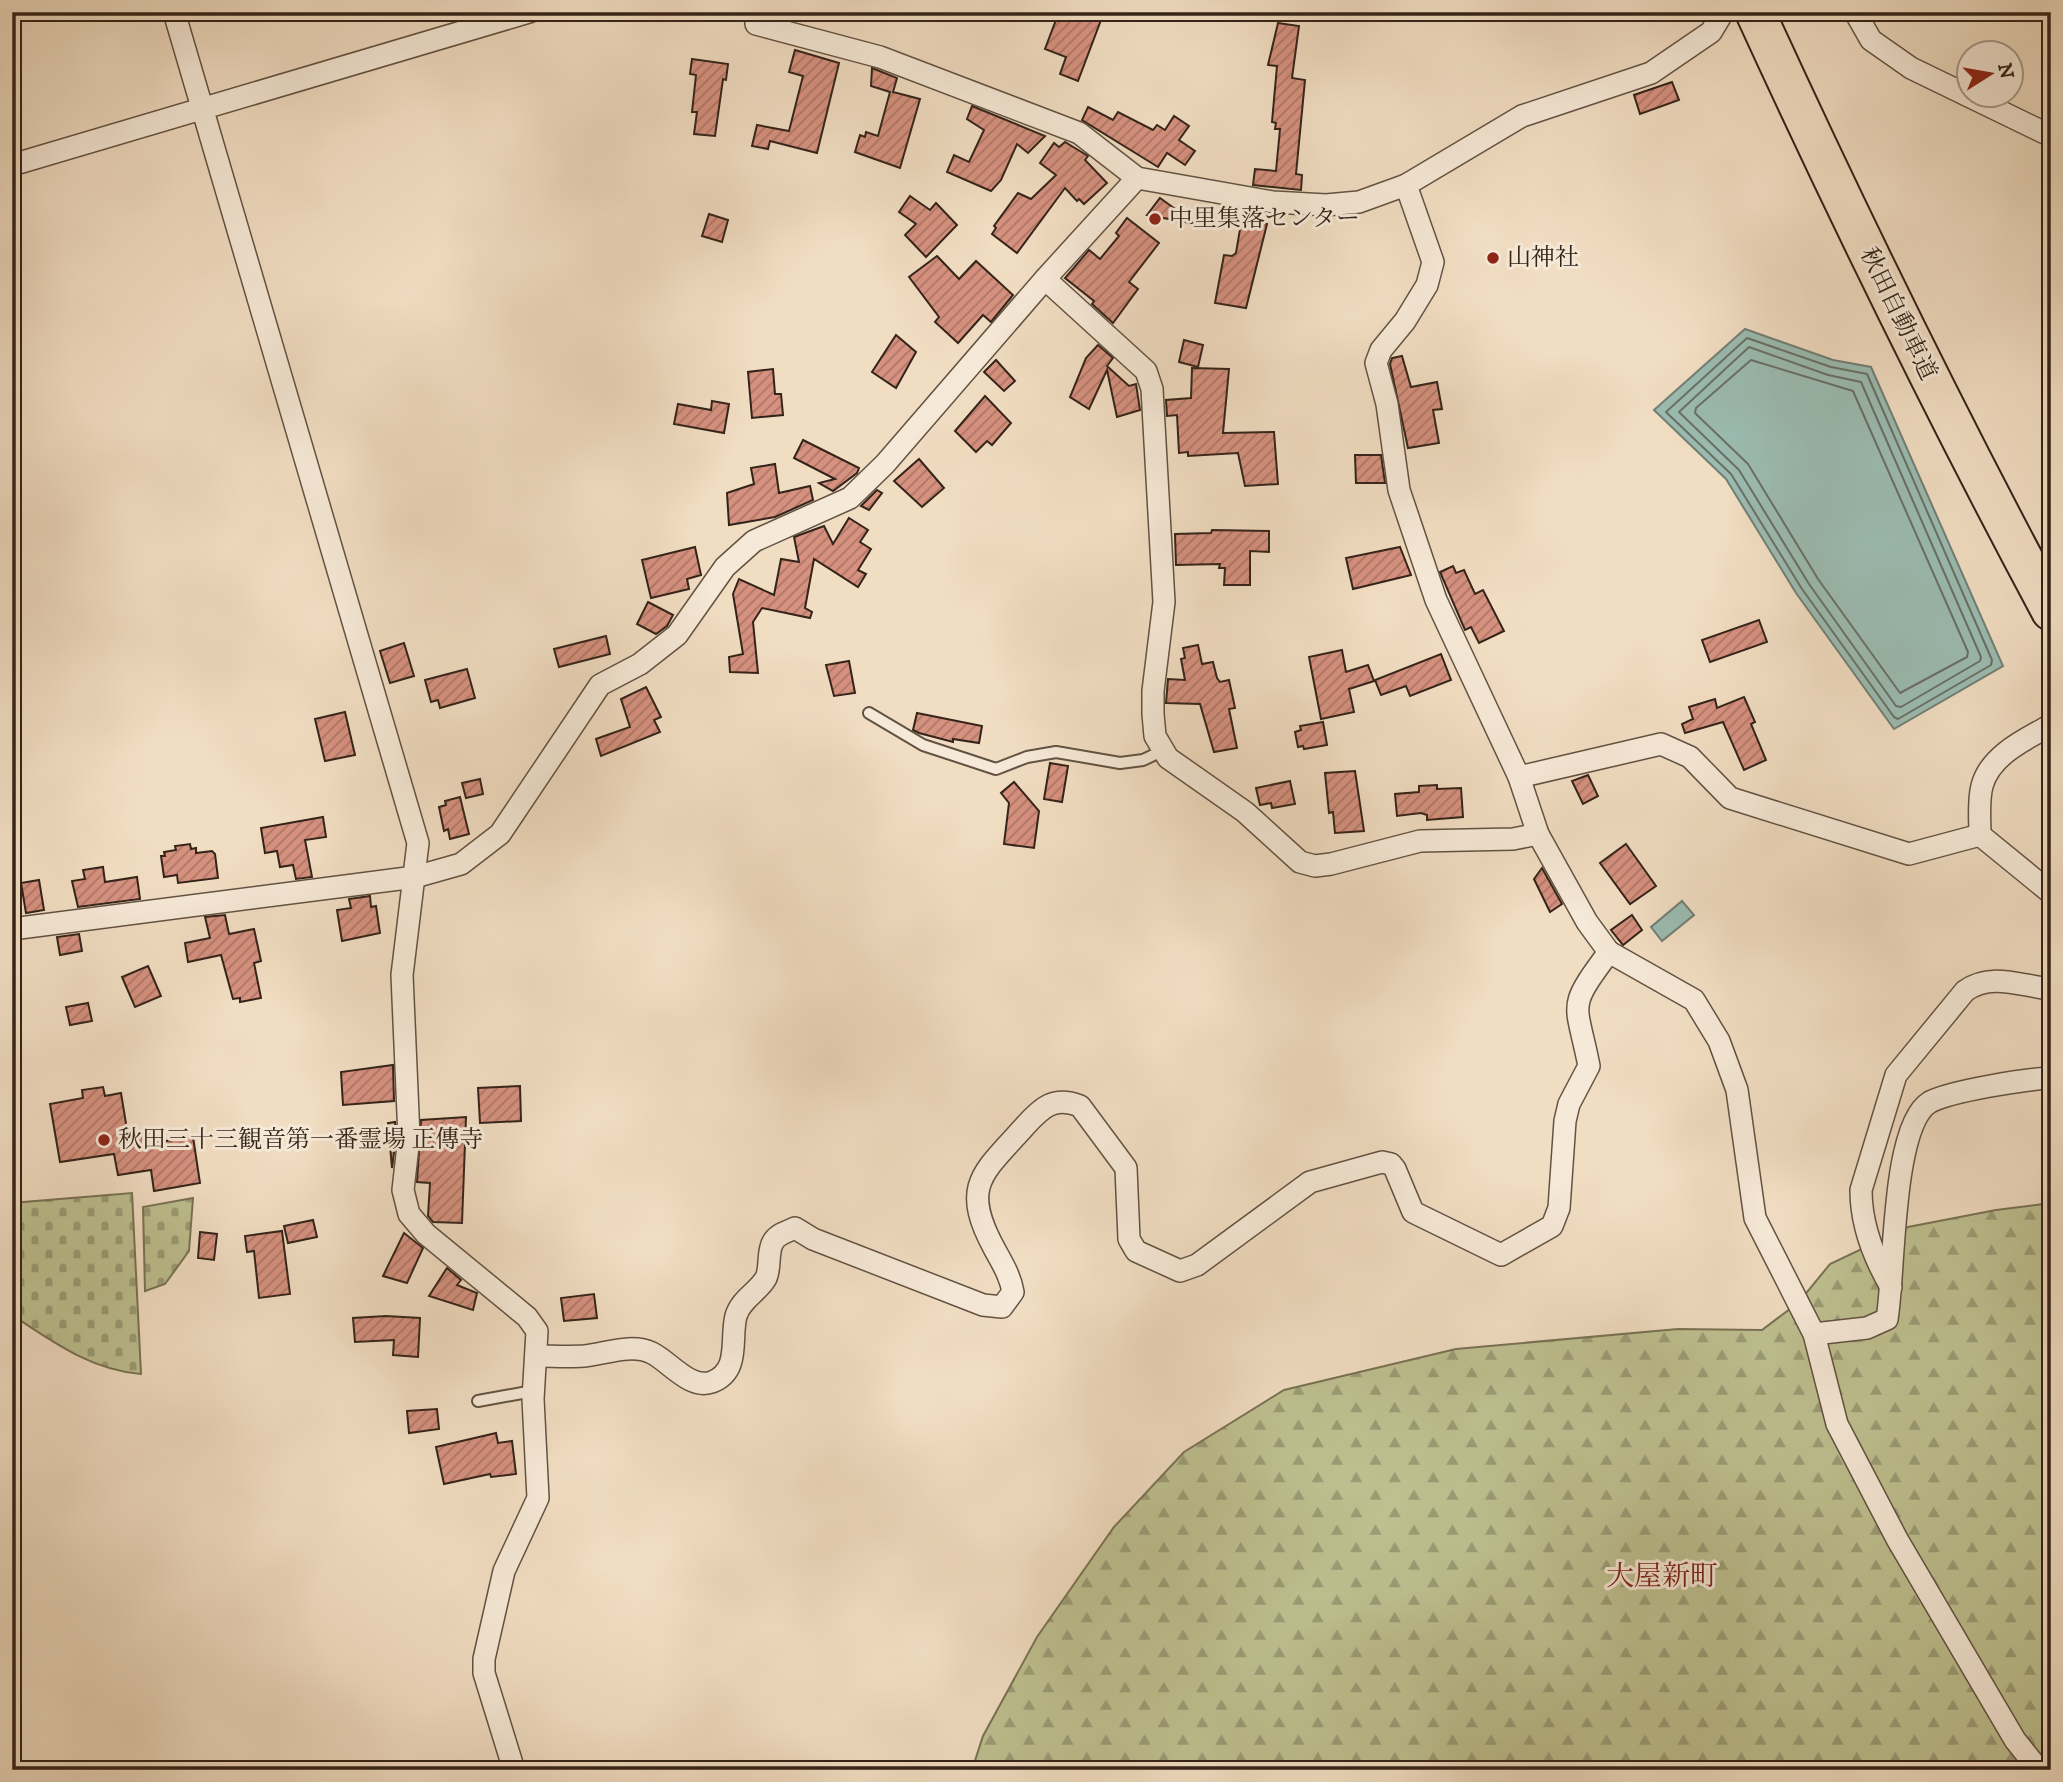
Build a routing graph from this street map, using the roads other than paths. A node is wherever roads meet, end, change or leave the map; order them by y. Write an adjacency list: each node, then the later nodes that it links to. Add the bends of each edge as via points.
1 (174, 12): 7 (street)
2 (528, 12): 7 (street)
3 (756, 12): 10 (street, via 756,24 880,57 1079,133)
4 (1723, 12): 11 (street, via 1711,32 1651,73 1522,116)
5 (1755, 12): 13 (highway, 秋田自動車道, via 1960,441)
6 (1856, 12): 8 (street, via 1871,40 1911,68)
7 (203, 108): 9 (street); 20 (street, via 418,843)
8 (2051, 135)
9 (12, 165)
10 (1137, 178): 11 (street, via 1273,202 1326,205 1359,202); 12 (street)
11 (1406, 185): 17 (street, via 1433,262 1427,285 1376,363 1387,404 1399,490 1436,600)
12 (1045, 279): 16 (street, via 1146,371 1152,389 1164,601 1153,714 1155,736); 20 (street, via 885,464 850,498 754,541 725,567 677,635 640,664 600,685 500,834 461,864)
13 (2051, 611)
14 (869, 713): 16 (lane, via 923,745 996,769 1056,752 1120,763 1143,760)
15 (2051, 725): 19 (street, via 1991,765 1982,786)
16 (1164, 750): 18 (street, via 1168,758 1245,812 1300,862 1315,866 1420,841 1513,839)
17 (1519, 777): 18 (street); 19 (street, via 1661,744 1690,757 1730,798 1909,854)
18 (1538, 834): 23 (street)
19 (1980, 835): 21 (street)
20 (415, 877): 22 (street); 28 (street, via 402,975 409,1137 403,1190 409,1214 426,1234 527,1317 537,1331)
21 (2051, 893)
22 (12, 929)
23 (1609, 952): 27 (street, via 1694,1000 1719,1041 1737,1090 1755,1218); 28 (street, via 1577,997 1576,1012 1589,1066 1565,1121 1559,1208 1552,1226 1501,1255 1413,1212 1395,1169 1382,1162 1310,1182 1197,1265 1180,1271 1136,1251 1129,1239 1126,1168 1080,1106 1052,1102 1040,1109 979,1183 978,1214 1011,1279 1013,1292 1003,1307 984,1306 795,1228 771,1244 765,1279 736,1316 729,1368 712,1382 691,1380 651,1353 637,1349)
24 (2051, 989): 26 (street, via 1990,979 1974,984 1896,1075 1861,1190 1861,1208 1877,1263)
25 (2051, 1078): 26 (street, via 1987,1087 1929,1103 1914,1124 1899,1173)
26 (1891, 1287): 27 (street, via 1887,1319 1867,1328)
27 (1814, 1334): 32 (street, via 1843,1436 1897,1539 2015,1740)
28 (536, 1356): 29 (street)
29 (533, 1391): 30 (lane); 31 (street, via 538,1498 504,1571 484,1659 484,1673)
30 (478, 1401)
31 (513, 1770)
32 (2039, 1770)

